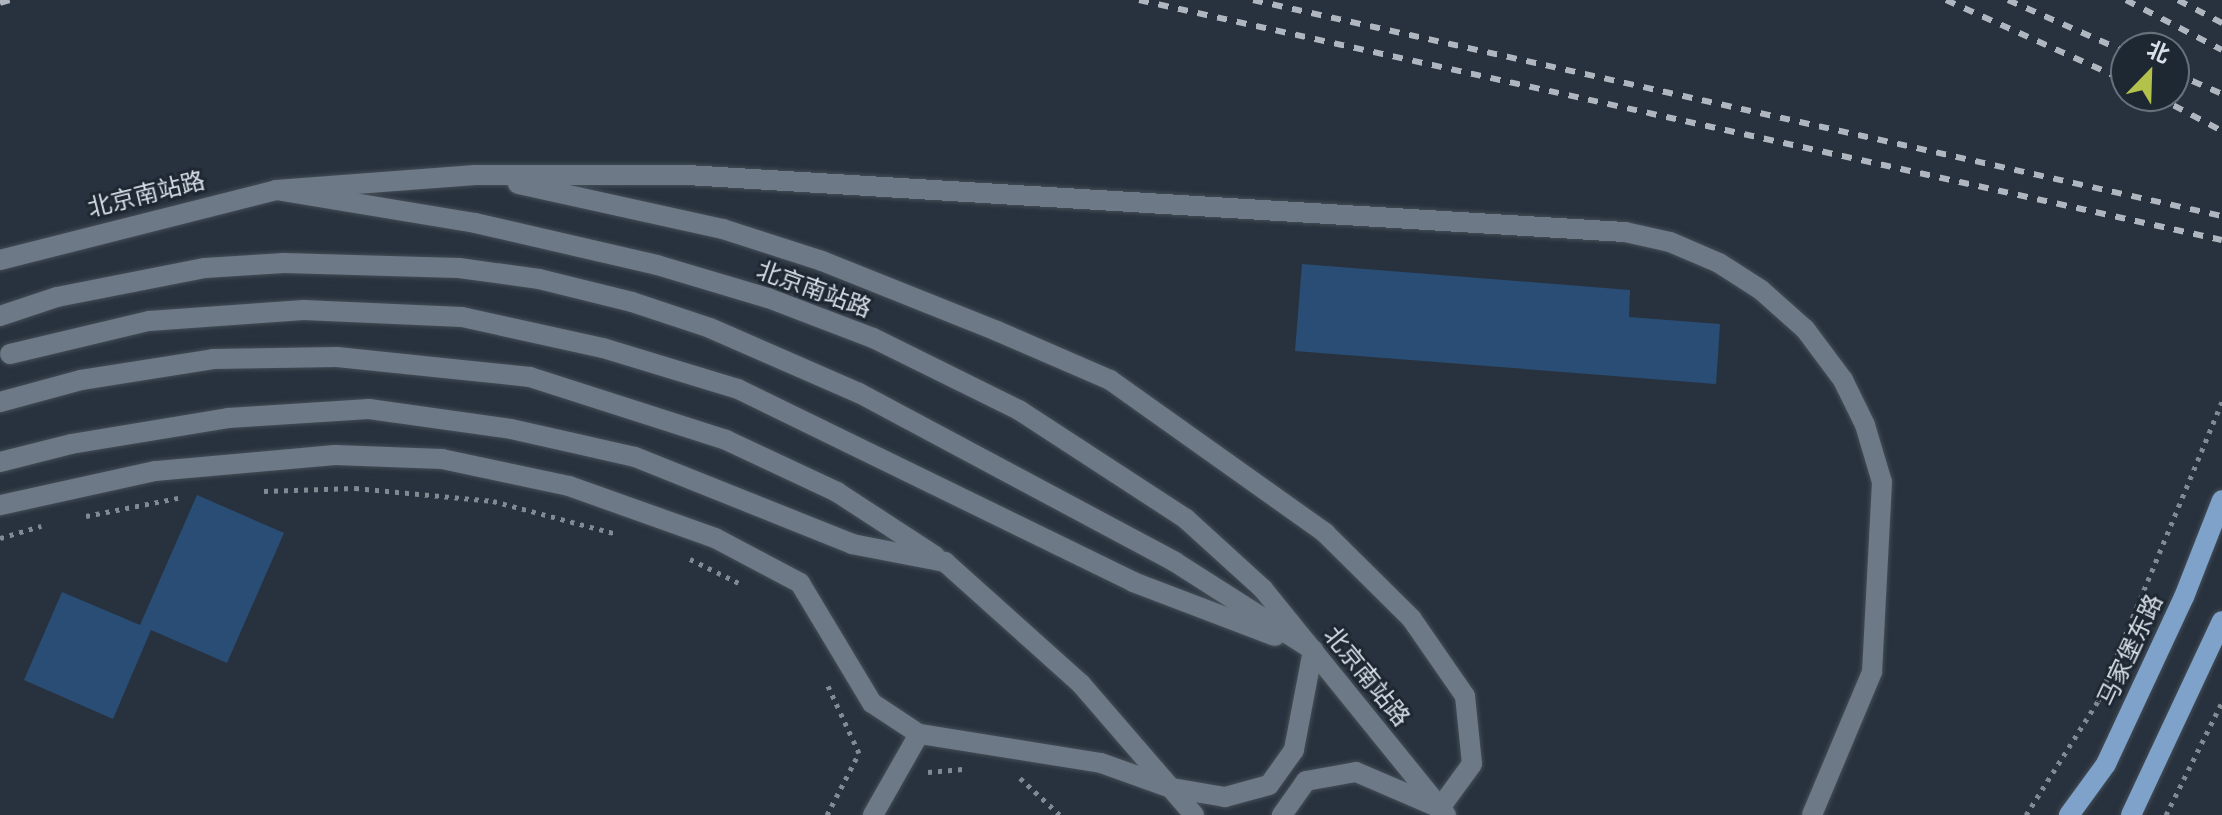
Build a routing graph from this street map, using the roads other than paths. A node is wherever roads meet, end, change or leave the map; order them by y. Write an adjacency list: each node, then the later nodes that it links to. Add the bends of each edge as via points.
1 (475, 175): 2 (street); 15 (street, via 693,222 793,252 1110,380 1325,533 1411,618 1465,696 1472,764); 19 (street, via 687,175 1625,232 1670,242 1719,263 1761,290 1805,329 1834,367 1865,425 1882,482 1872,672)
2 (276, 190): 3 (street, 北京南站路); 12 (street, 北京南站路, via 475,223 657,265 768,298 873,338 1019,410 1186,519 1263,589)
3 (0, 260)
4 (0, 316): 12 (street, via 57,297 221,267 360,262 539,279 710,328 859,393 1175,562)
5 (10, 354): 12 (street, via 149,321 304,310 462,317 589,345 738,389 1133,582)
6 (0, 402): 10 (street, via 81,380 213,359 337,357 530,377 726,440 837,492)
7 (0, 462): 10 (street, via 71,444 228,418 369,409 511,429 635,457 852,544)
8 (2222, 500): 20 (main road, 马家堡东路, via 2184,597 2106,764)
9 (0, 505): 13 (street, via 155,471 335,455 442,459 569,486 715,538 800,583 872,703)
10 (945, 562): 14 (street, via 1081,684)
11 (2222, 621): 21 (main road)
12 (1313, 650): 14 (street, via 1294,750 1269,785 1225,797); 15 (street, 北京南站路)
13 (919, 734): 14 (street, via 1101,763); 16 (street)
14 (1171, 788): 17 (street)
15 (1443, 811): 18 (street, via 1356,772 1306,781)
16 (873, 815)
17 (1194, 815)
18 (1282, 815)
19 (1812, 815)
20 (2069, 815)
21 (2131, 815)

